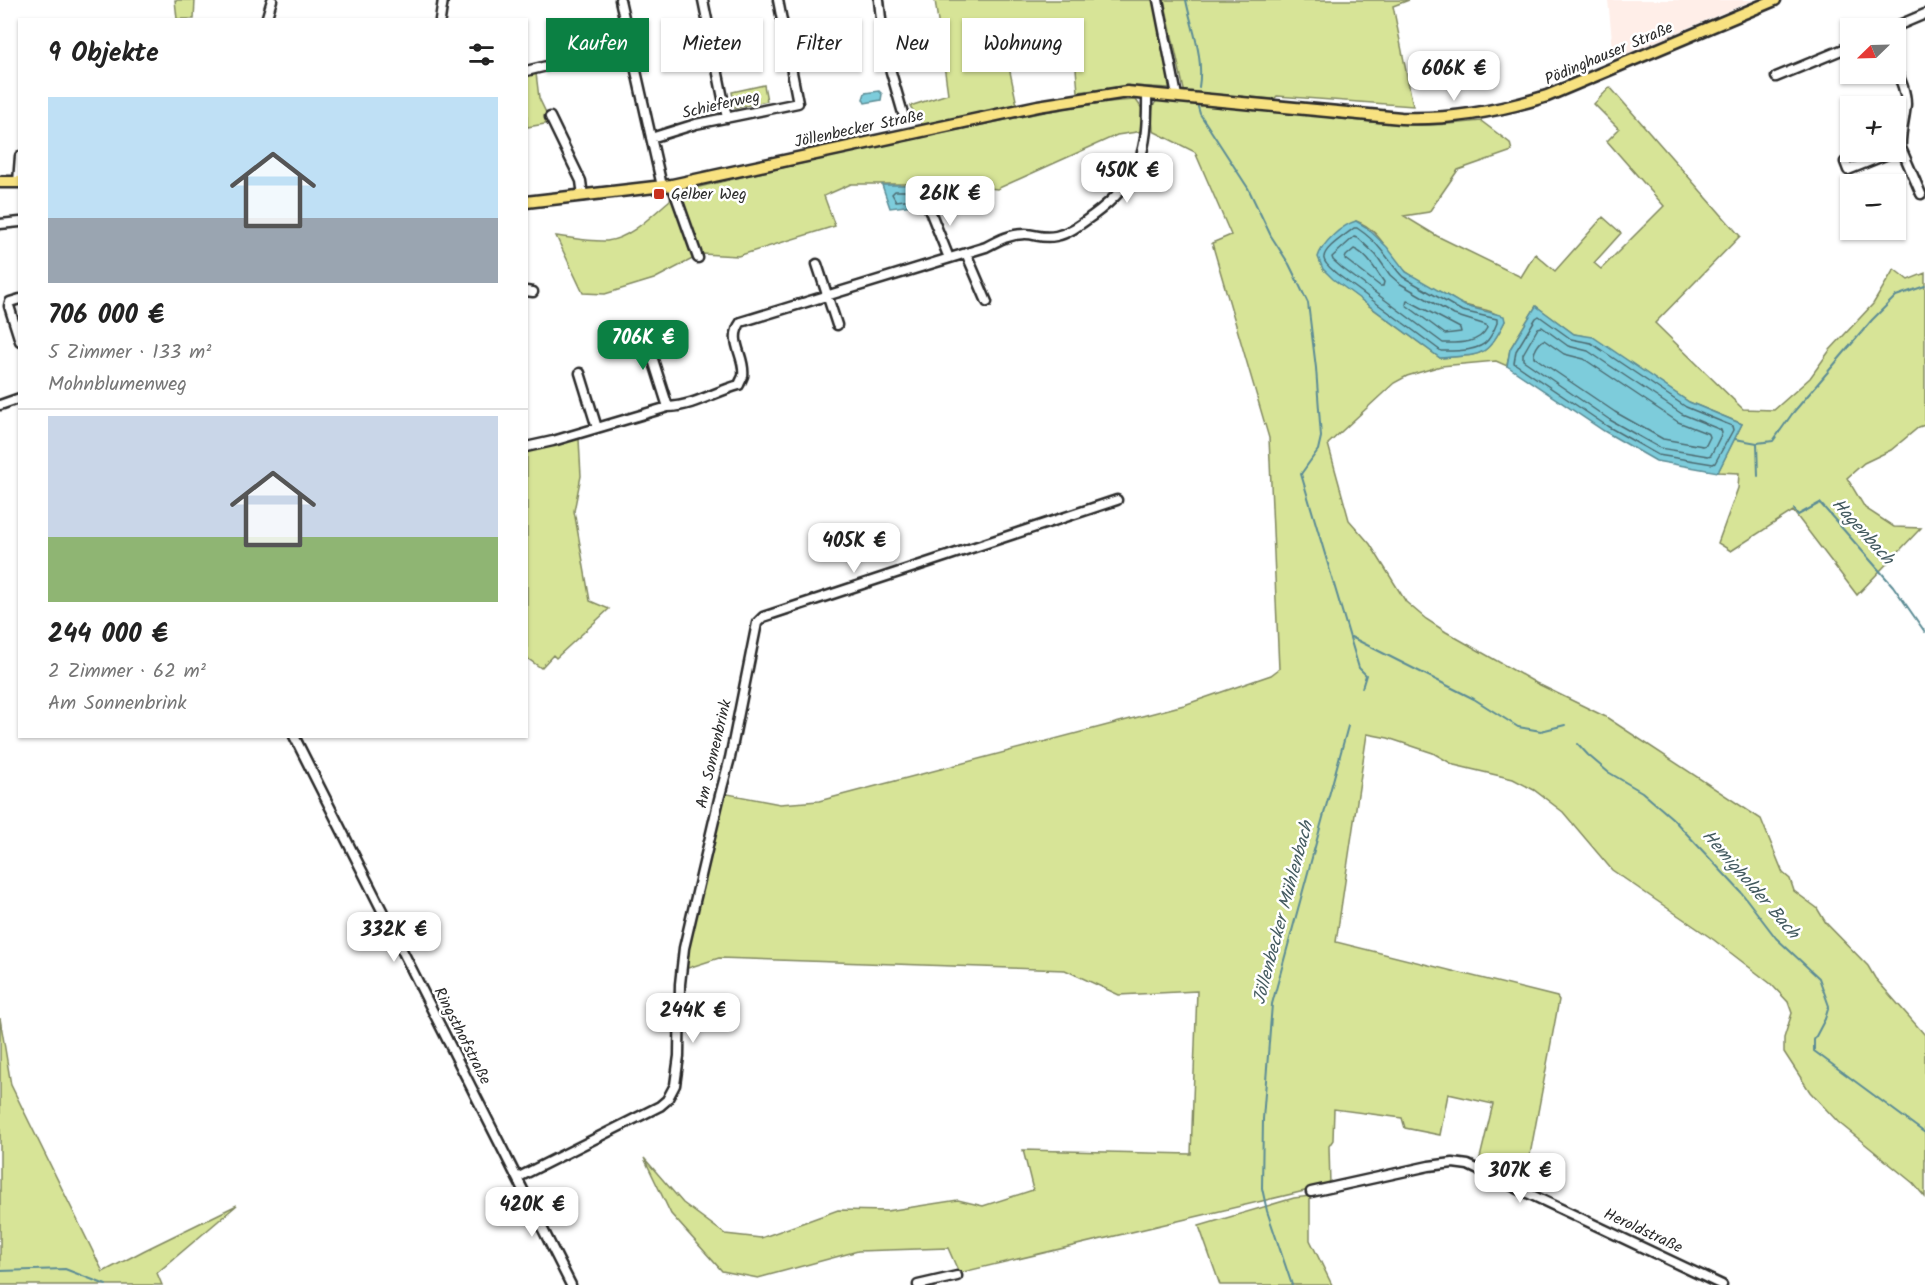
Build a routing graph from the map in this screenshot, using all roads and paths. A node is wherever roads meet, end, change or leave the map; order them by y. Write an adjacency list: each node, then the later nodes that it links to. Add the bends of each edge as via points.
1 (272, 0): 10 (street)
2 (443, 0): 11 (street)
3 (620, 0): 12 (street)
4 (703, 0): 24 (street)
5 (778, 0): 24 (street, Schieferweg, via 798,103)
6 (879, 0): 23 (street, via 884,48)
7 (1158, 0): 20 (street)
8 (1775, 0): 21 (main road, Pödinghauser Straße, via 1547,96 1499,110 1401,118)
9 (1925, 14): 13 (street)
10 (267, 18)
11 (440, 18)
12 (624, 18)
13 (1906, 22)
14 (1840, 51): 18 (street)
15 (546, 65): 16 (street)
16 (528, 70)
17 (636, 72): 25 (street)
18 (1776, 77)
19 (1147, 94): 20 (main road, Jöllenbecker Straße); 31 (main road, Jöllenbecker Straße, via 1127,92 1038,106); 38 (street, via 1148,127 1142,156 1114,198 1069,232 1039,238 1027,234 1004,237)
20 (1177, 96): 21 (main road, Jöllenbecker Straße)
21 (1199, 98)
22 (550, 117): 33 (street, via 581,181)
23 (904, 117)
24 (727, 118): 25 (street, Schieferweg)
25 (651, 138): 31 (street)
26 (1845, 162): 27 (street, via 1848,170)
27 (1868, 162)
28 (1904, 162): 32 (street)
29 (0, 182): 30 (main road)
30 (18, 182)
31 (667, 186): 33 (main road, Jöllenbecker Straße); 39 (street)
32 (1921, 194)
33 (583, 196): 34 (main road, Jöllenbecker Straße)
34 (528, 202)
35 (928, 206): 40 (street)
36 (18, 222): 37 (street)
37 (0, 224)
38 (966, 252): 40 (street); 44 (street)
39 (698, 258)
40 (949, 258): 42 (street)
41 (817, 264): 42 (street)
42 (827, 295): 45 (street); 51 (street, via 741,322 735,337 743,375 739,385 706,399)
43 (18, 300): 47 (street, via 9,306)
44 (987, 302)
45 (837, 325)
46 (643, 327): 51 (street)
47 (18, 335)
48 (580, 373): 52 (street)
49 (18, 399): 50 (street)
50 (0, 405)
51 (668, 407): 52 (street)
52 (597, 428): 53 (street)
53 (528, 446)
54 (1117, 500): 56 (street, Am Sonnenbrink, via 763,617 757,623 684,948 680,1056 675,1085 660,1106)
55 (295, 738): 56 (street, Ringsthofstraße)
56 (517, 1178): 59 (street, Ringsthofstraße)
57 (1311, 1192): 61 (street, Heroldstraße, via 1429,1166 1468,1166)
58 (957, 1276): 60 (street)
59 (571, 1285)
60 (918, 1285)
61 (1722, 1285)

